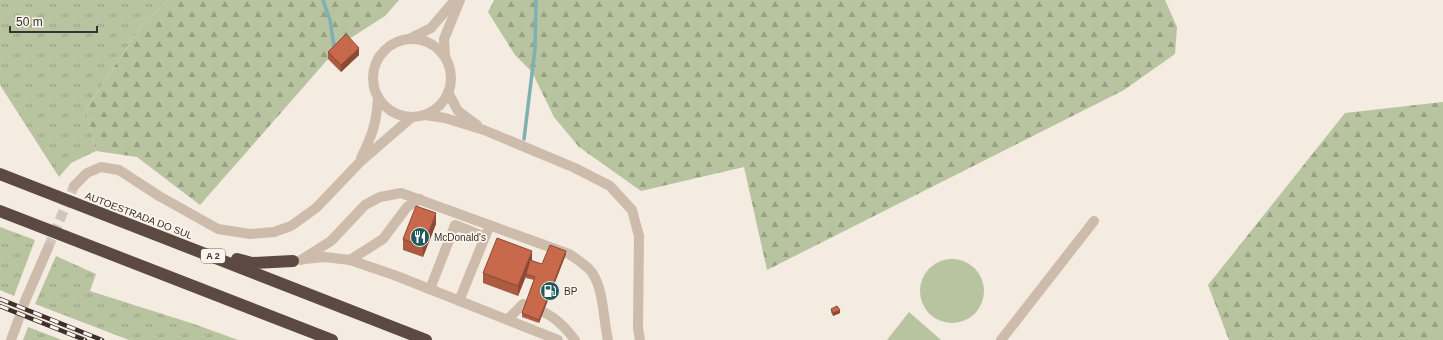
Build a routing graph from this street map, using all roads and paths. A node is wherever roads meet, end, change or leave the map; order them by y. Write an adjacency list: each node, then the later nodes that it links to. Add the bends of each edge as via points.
1 (455, 0): 3 (street, via 431,28)
2 (460, 0): 4 (street, via 444,39)
3 (406, 40): 4 (street, via 421,40 434,46); 6 (street, via 386,49 376,64 373,77)
4 (444, 56): 5 (street, via 450,69 451,84)
5 (448, 92): 7 (street, via 445,100 435,110); 9 (street, via 458,110)
6 (378, 97): 8 (street, via 386,108 396,114); 10 (street, via 376,124)
7 (425, 115): 8 (street); 9 (street, via 445,118)
8 (412, 117): 10 (street)
9 (484, 130): 33 (street, via 575,168 610,186 632,210 639,236)
10 (360, 162): 12 (street, via 316,208 291,226 274,232 250,234 218,229 119,170 102,167 86,173)
11 (0, 174): 19 (highway, AUTOESTRADA DO SUL / A 2)
12 (74, 186)
13 (420, 199): 16 (street); 20 (street, via 401,193 380,197 365,205 331,241); 21 (street, via 407,208 383,239)
14 (0, 211): 28 (highway)
15 (1094, 221): 34 (street)
16 (490, 224): 17 (street); 32 (street, via 569,254 590,269 602,294)
17 (485, 237): 22 (street, via 455,224); 24 (street)
18 (48, 248): 23 (street)
19 (199, 250): 20 (highway, via 252,263); 29 (highway, AUTOESTRADA DO SUL / A 2)
20 (297, 260): 21 (street, via 325,257)
21 (350, 260): 22 (street)
22 (430, 289): 24 (street)
23 (25, 301)
24 (459, 301): 25 (street)
25 (507, 320): 30 (street); 31 (street, via 523,304 547,312 563,324)
26 (18, 321): 27 (street)
27 (10, 340)
28 (332, 340)
29 (426, 340)
30 (558, 340)
31 (575, 340)
32 (608, 340)
33 (640, 340)
34 (1001, 340)

